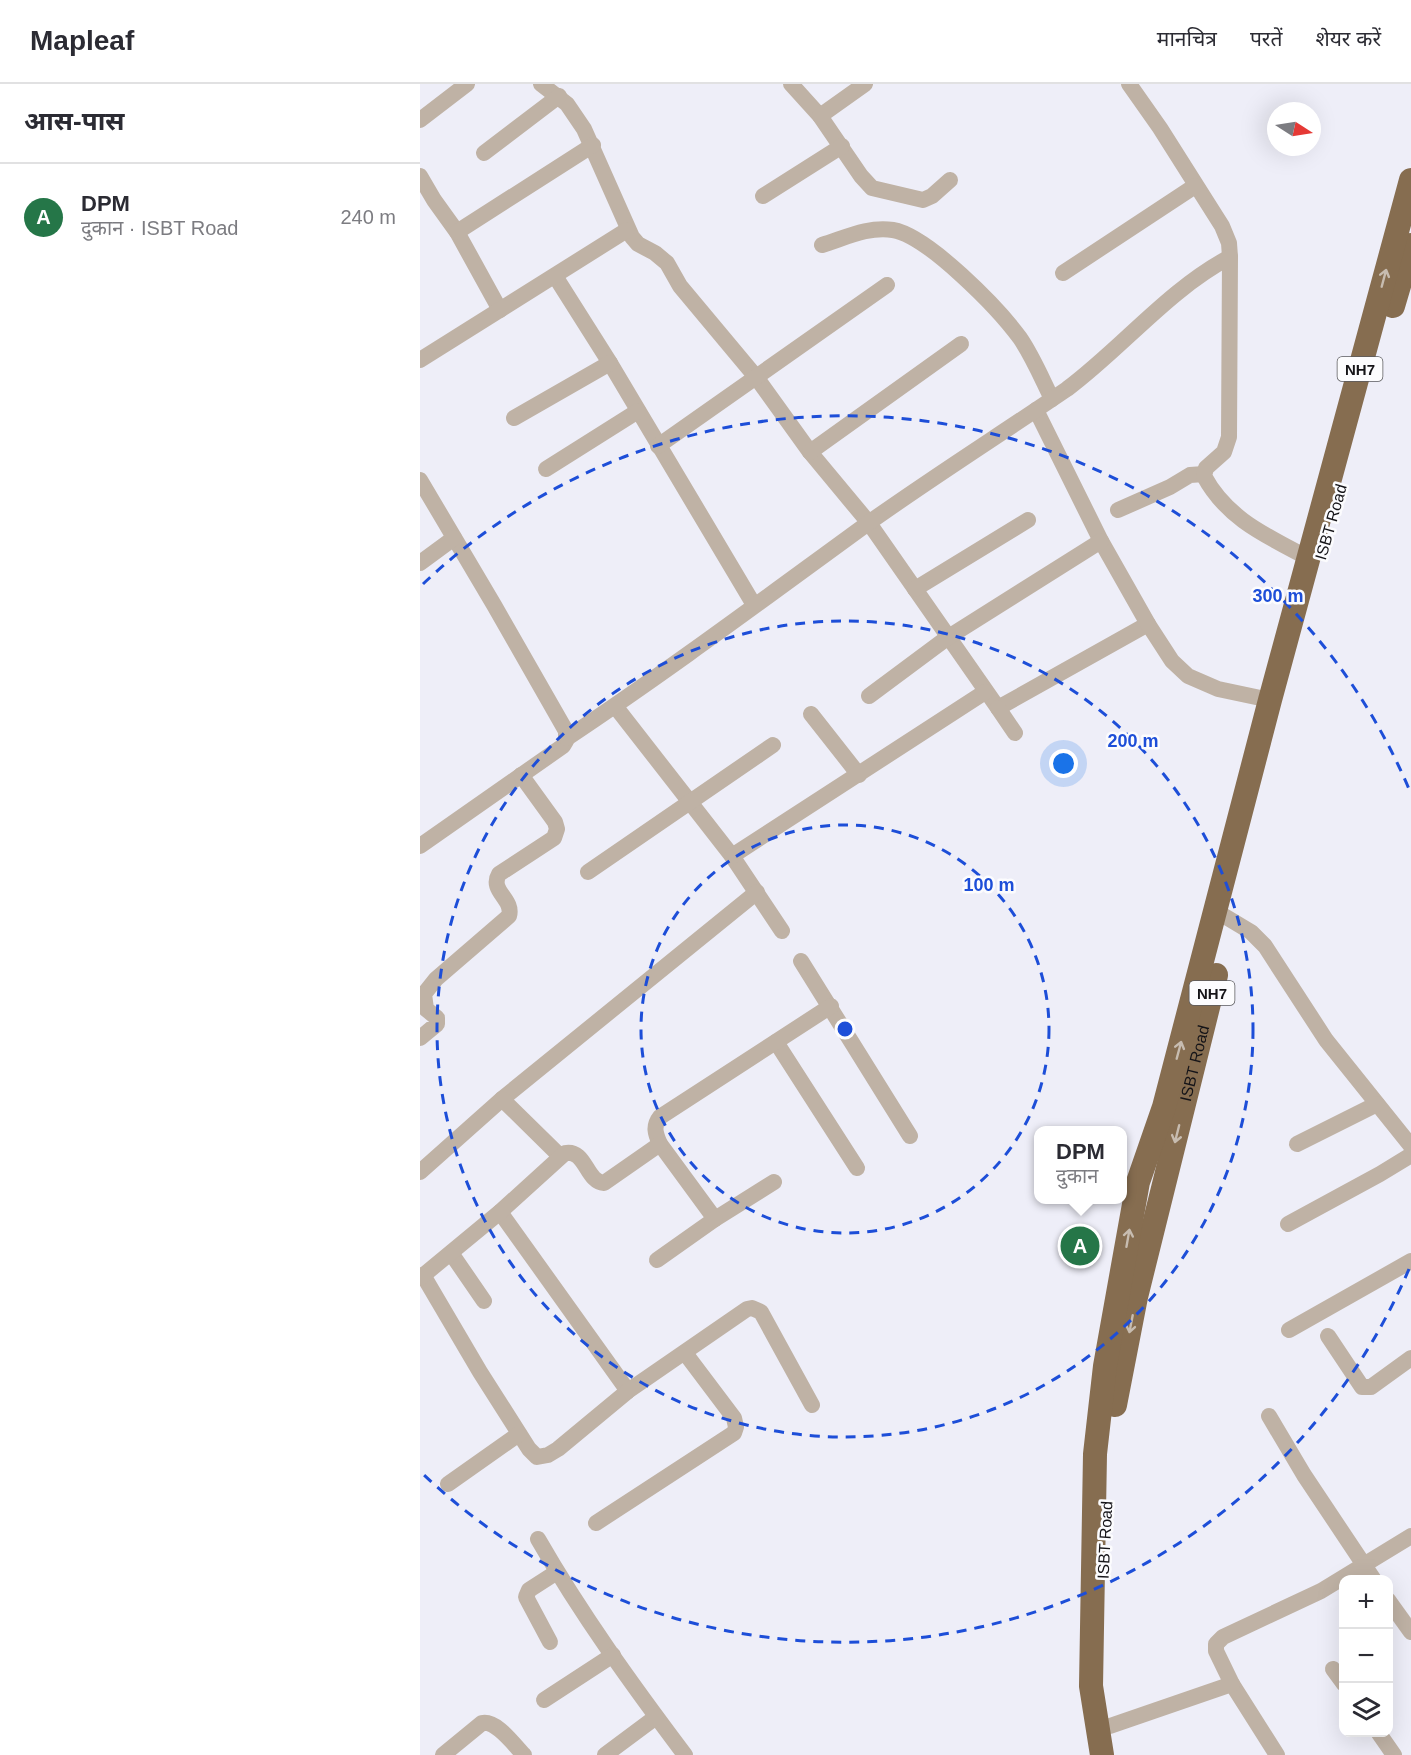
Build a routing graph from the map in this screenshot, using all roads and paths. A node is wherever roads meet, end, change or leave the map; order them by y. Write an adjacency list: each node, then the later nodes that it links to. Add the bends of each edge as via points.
1 (466, 84): 8 (street)
2 (541, 84): 6 (street)
3 (791, 84): 7 (street)
4 (865, 84): 7 (street)
5 (1129, 84): 15 (street)
6 (558, 96): 9 (street, via 574,113); 11 (street)
7 (820, 116): 10 (street)
8 (420, 120)
9 (593, 146): 17 (street); 18 (street)
10 (842, 146): 13 (street, via 868,185 881,191 923,200); 16 (street)
11 (484, 153)
12 (420, 176): 18 (street)
13 (950, 180)
14 (1411, 180): 44 (highway, NH7, one-way to 14)
15 (1196, 186): 21 (street, via 1222,226); 22 (street)
16 (763, 196)
17 (627, 230): 23 (street); 29 (street, via 638,244 667,263 680,286)
18 (457, 232): 25 (street)
19 (822, 244): 30 (street, via 876,229 893,230 919,240 1004,318 1021,340)
20 (1411, 245): 48 (highway, ISBT Road / NH7)
21 (1230, 257): 30 (street, via 1203,273 1128,334 1097,366); 37 (street, via 1229,437 1224,452)
22 (1063, 273)
23 (555, 276): 25 (street); 28 (street)
24 (887, 285): 29 (street)
25 (500, 310): 27 (street)
26 (960, 344): 35 (street)
27 (420, 360)
28 (610, 363): 32 (street); 33 (street)
29 (756, 377): 34 (street); 35 (street)
30 (1052, 399): 31 (street)
31 (1036, 410): 41 (street); 43 (street)
32 (638, 411): 34 (street); 36 (street)
33 (514, 418)
34 (658, 446): 47 (street)
35 (810, 452): 41 (street)
36 (546, 470)
37 (1204, 474): 39 (street, via 1190,475); 44 (street, via 1237,518)
38 (420, 480): 42 (street)
39 (1118, 510)
40 (1029, 520): 46 (street)
41 (869, 523): 46 (street); 47 (street)
42 (454, 538): 45 (street); 58 (street)
43 (1101, 541): 49 (street); 50 (street)
44 (1308, 558): 48 (highway, NH7)
45 (420, 563)
46 (915, 589): 50 (street)
47 (754, 605): 54 (street)
48 (1298, 620): 53 (highway, NH7); 67 (highway, ISBT Road / NH7)
49 (1148, 624): 53 (street, via 1172,661 1188,676 1230,693); 55 (street)
50 (947, 638): 51 (street); 52 (street)
51 (985, 692): 55 (street); 61 (street)
52 (869, 696)
53 (1270, 700): 67 (highway, NH7)
54 (615, 706): 58 (street); 62 (street)
55 (998, 708): 57 (street)
56 (811, 714): 61 (street)
57 (1015, 733)
58 (567, 738): 60 (street, via 562,746)
59 (773, 745): 62 (street)
60 (521, 774): 63 (street); 71 (street, via 555,822 556,833 499,874 496,887 510,905 509,916 424,994 426,1009 437,1018 437,1024)
61 (859, 775): 64 (street)
62 (690, 803): 64 (street); 65 (street)
63 (420, 846)
64 (732, 856): 66 (street)
65 (588, 872)
66 (757, 892): 68 (street); 73 (street)
67 (1223, 915): 74 (street, via 1265,946 1326,1040); 91 (highway, ISBT Road / NH7)
68 (782, 931)
69 (801, 961): 70 (street)
70 (831, 1006): 72 (street); 75 (street)
71 (420, 1038)
72 (776, 1042): 76 (street, via 660,1117 655,1127); 81 (street)
73 (502, 1099): 80 (street); 82 (street)
74 (1377, 1104): 77 (street); 78 (street)
75 (910, 1136)
76 (660, 1144): 80 (street, via 604,1183 596,1180 574,1153); 85 (street)
77 (1297, 1144)
78 (1411, 1146)
79 (1411, 1155): 86 (street)
80 (561, 1156): 84 (street)
81 (857, 1168)
82 (420, 1172)
83 (774, 1182): 85 (street)
84 (500, 1212): 87 (street); 97 (street)
85 (715, 1218): 88 (street)
86 (1288, 1224)
87 (451, 1252): 90 (street); 92 (street)
88 (657, 1260)
89 (1411, 1261): 93 (street)
90 (422, 1277): 100 (street)
91 (1127, 1295): 117 (highway, ISBT Road / NH7, one-way to 117, via 1112,1421 1102,1574); 123 (highway, NH7, via 1105,1366 1095,1454 1091,1686)
92 (484, 1301)
93 (1288, 1330)
94 (1328, 1336): 96 (street, via 1362,1387 1371,1387)
95 (685, 1353): 97 (street); 98 (street, via 747,1310 757,1309); 102 (street, via 734,1418 736,1430)
96 (1411, 1358)
97 (628, 1391): 100 (street, via 548,1455 537,1457)
98 (812, 1405)
99 (1269, 1416): 105 (street)
100 (519, 1434): 101 (street)
101 (448, 1484)
102 (596, 1523)
103 (1411, 1536): 105 (street)
104 (538, 1539): 106 (street)
105 (1364, 1565): 107 (street); 114 (street, via 1321,1591 1217,1642 1216,1651)
106 (557, 1572): 110 (street, via 529,1590 526,1597); 111 (street)
107 (1371, 1575)
108 (1393, 1606): 109 (street)
109 (1411, 1632)
110 (550, 1641)
111 (614, 1655): 115 (street); 116 (street)
112 (1333, 1669): 113 (street)
113 (1343, 1683)
114 (1232, 1684): 117 (street); 125 (street)
115 (544, 1700)
116 (656, 1717): 119 (street); 122 (street)
117 (1110, 1726): 124 (highway, ISBT Road / NH7)
118 (1381, 1737): 126 (street)
119 (607, 1754)
120 (443, 1755): 121 (street, via 486,1722)
121 (524, 1755)
122 (685, 1755)
123 (1102, 1755)
124 (1116, 1755)
125 (1277, 1755)
126 (1394, 1755)

